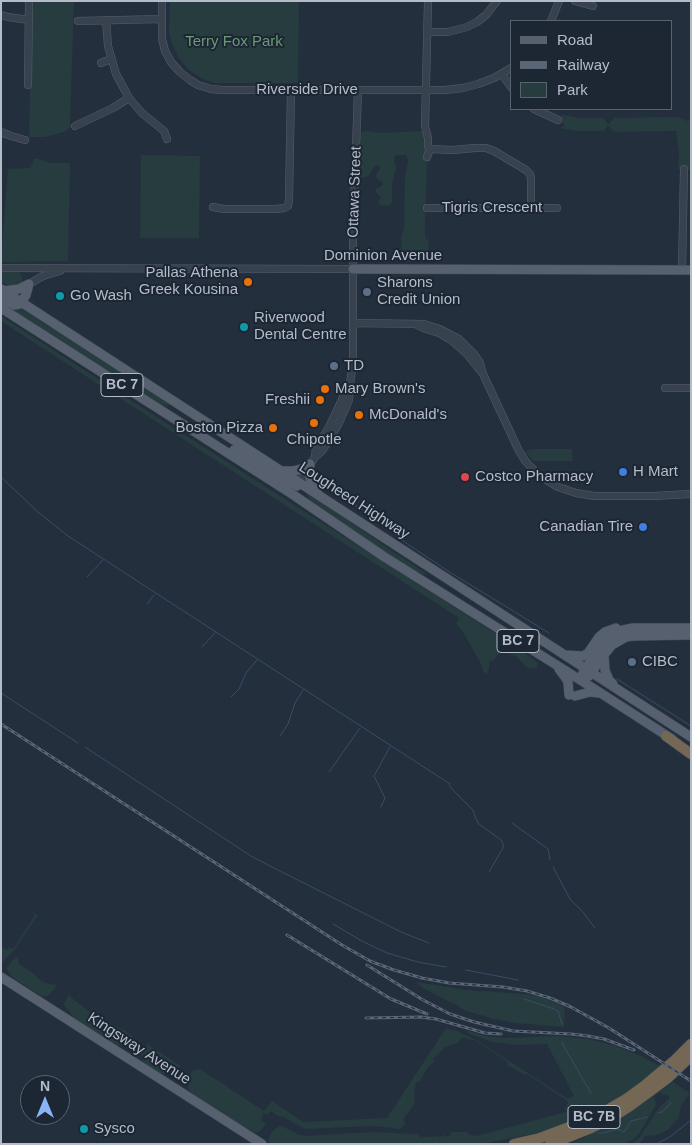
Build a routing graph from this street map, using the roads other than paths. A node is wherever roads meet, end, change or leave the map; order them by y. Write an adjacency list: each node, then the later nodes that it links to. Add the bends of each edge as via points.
1 (29, 1): 10 (street)
2 (162, 1): 9 (street, Riverside Drive)
3 (428, 1): 14 (street)
4 (496, 1): 14 (street, via 486,14 467,27 448,32)
5 (559, 1): 12 (street)
6 (575, 1): 7 (street)
7 (593, 6)
8 (1, 15): 10 (street)
9 (162, 19): 11 (street); 21 (street, Riverside Drive, via 162,39 168,57 194,83 216,90)
10 (29, 20): 19 (street)
11 (106, 20): 13 (street); 15 (street)
12 (551, 20)
13 (78, 21)
14 (427, 32): 23 (street)
15 (111, 59): 16 (street); 24 (street)
16 (101, 63)
17 (510, 69): 18 (street, Riverside Drive)
18 (502, 74): 20 (street); 23 (street, Riverside Drive, via 463,88)
19 (28, 85)
20 (510, 86)
21 (291, 90): 22 (street, Riverside Drive); 34 (street, via 287,207)
22 (358, 90): 23 (street, Riverside Drive); 41 (street, Ottawa Street)
23 (425, 90): 31 (street, via 425,126)
24 (128, 98): 27 (street); 29 (street, via 164,131)
25 (536, 110): 26 (street)
26 (558, 120)
27 (75, 126)
28 (1, 132): 30 (street)
29 (167, 139)
30 (25, 140)
31 (430, 149): 32 (street); 36 (street, via 483,148 518,165 530,174)
32 (427, 157)
33 (684, 169): 42 (street)
34 (213, 207)
35 (427, 208): 36 (street, Tigris Crescent)
36 (530, 208): 37 (street, Tigris Crescent)
37 (557, 208)
38 (1, 268): 39 (street, Dominion Avenue)
39 (24, 268): 40 (street, Dominion Avenue); 43 (street)
40 (76, 269): 41 (street, Dominion Avenue); 43 (street, Dominion Avenue, via 58,271)
41 (353, 269): 42 (main road, Dominion Avenue); 47 (street, Ottawa Street)
42 (686, 270)
43 (29, 284): 44 (main road); 45 (main road)
44 (2, 292): 45 (main road, Lougheed Highway / BC 7)
45 (22, 302): 54 (main road, Lougheed Highway / BC 7)
46 (1, 308): 55 (main road, Lougheed Highway / BC 7, via 171,416)
47 (353, 323): 48 (street); 53 (street, Ottawa Street, via 350,384)
48 (415, 324): 49 (street, via 445,334); 49 (street, via 449,332)
49 (461, 345): 50 (street); 50 (street, via 474,354)
50 (483, 374): 57 (street, via 519,451 526,462 548,481 594,496)
51 (664, 388): 52 (street)
52 (691, 388)
53 (313, 460): 54 (main road, via 294,471); 55 (street, Ottawa Street); 56 (main road, via 309,473)
54 (282, 471): 55 (main road, Lougheed Highway / BC 7)
55 (296, 487): 56 (main road, Lougheed Highway / BC 7); 63 (main road, Lougheed Highway / BC 7, via 383,556)
56 (318, 494): 62 (main road, Lougheed Highway / BC 7)
57 (691, 494)
58 (633, 628): 59 (main road); 62 (main road, via 622,627 605,632 588,653); 64 (main road, via 615,633 602,643)
59 (691, 628)
60 (691, 635): 61 (main road, via 626,637 612,644)
61 (604, 655): 64 (main road); 66 (main road, via 609,680)
62 (565, 656): 64 (main road, Lougheed Highway / BC 7)
63 (554, 664): 65 (main road, Lougheed Highway / BC 7); 67 (main road, via 565,677 572,696)
64 (589, 671): 65 (main road); 66 (main road, Lougheed Highway / BC 7)
65 (582, 681): 67 (main road, Lougheed Highway / BC 7)
66 (620, 691): 69 (main road, Lougheed Highway / BC 7)
67 (599, 693): 68 (main road, Lougheed Highway / BC 7)
68 (666, 736): 70 (highway)
69 (691, 737)
70 (691, 753)
71 (1, 977): 74 (main road, Kingsway Avenue)
72 (691, 1044): 75 (highway, BC 7B, via 644,1086 607,1110 568,1128)
73 (691, 1056): 76 (highway, BC 7B, via 668,1078 611,1118)
74 (262, 1144)
75 (514, 1144)
76 (550, 1144)

